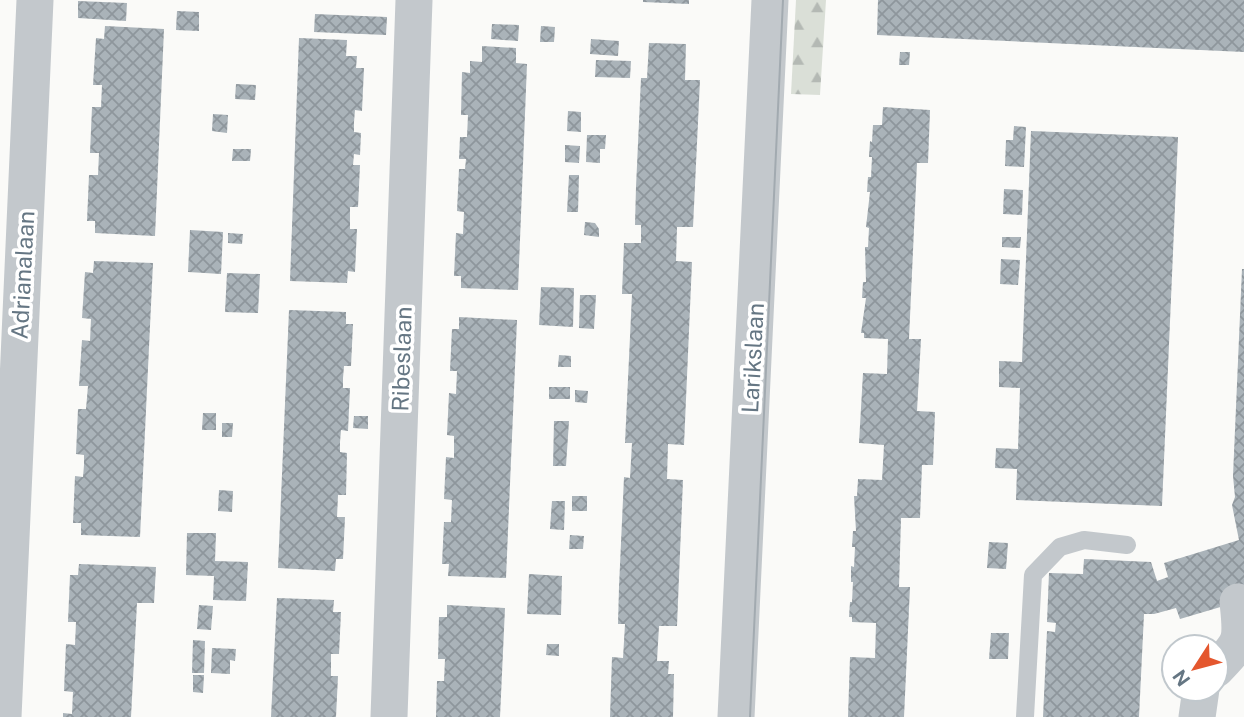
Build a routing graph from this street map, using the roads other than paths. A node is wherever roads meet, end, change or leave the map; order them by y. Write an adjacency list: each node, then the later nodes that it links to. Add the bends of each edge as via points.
1 (35, 0): 7 (street, Adrianalaan)
2 (414, 0): 8 (street, Ribeslaan)
3 (770, 0): 9 (street, Larikslaan)
4 (1127, 545): 10 (lane, via 1084,540 1060,547 1032,575)
5 (1241, 621): 6 (street, via 1238,647)
6 (1230, 655)
7 (3, 717)
8 (389, 717)
9 (736, 717)
10 (1026, 717)

